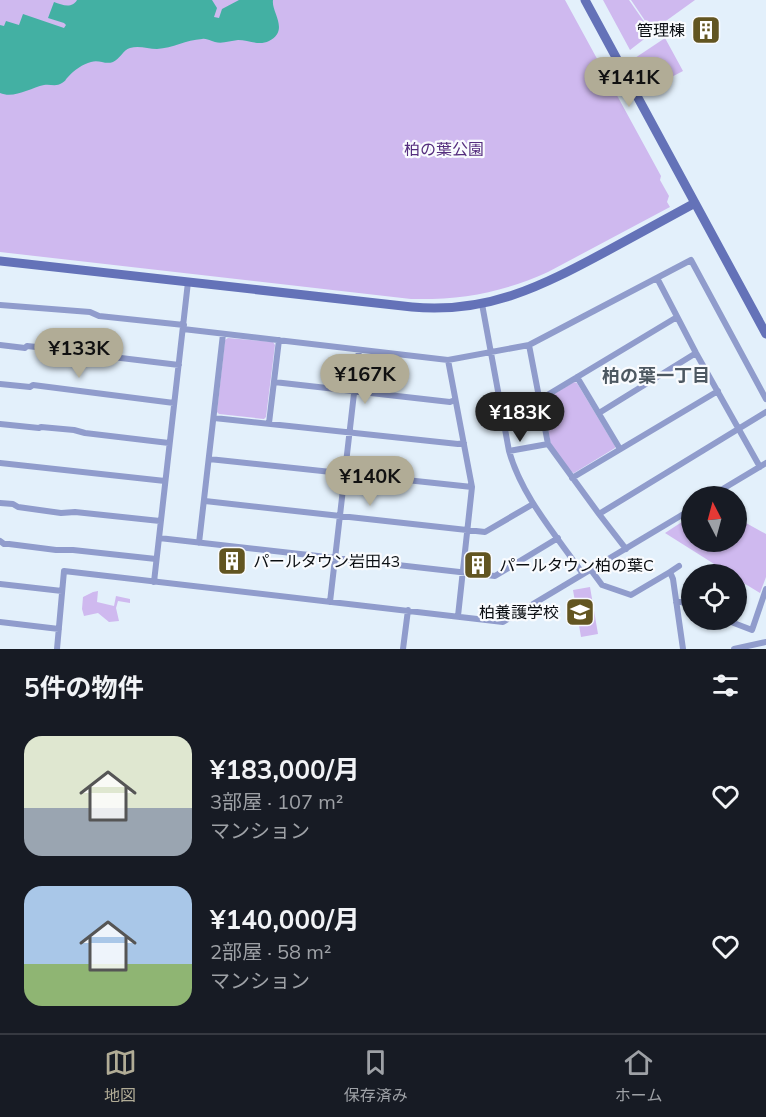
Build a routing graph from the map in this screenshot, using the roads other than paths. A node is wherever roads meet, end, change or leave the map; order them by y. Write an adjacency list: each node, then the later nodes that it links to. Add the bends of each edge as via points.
1 (585, 0): 2 (street)
2 (695, 203): 6 (street, via 546,283); 11 (street)
3 (0, 261): 5 (street)
4 (657, 278): 8 (street); 14 (street); 25 (street, via 691,260)
5 (188, 282): 6 (street, via 427,308); 9 (street)
6 (482, 304): 16 (street)
7 (0, 305): 9 (street, via 90,312)
8 (677, 317): 17 (street); 20 (street)
9 (183, 327): 10 (street); 19 (street)
10 (223, 334): 12 (street); 31 (street)
11 (766, 334)
12 (279, 340): 15 (street); 21 (street)
13 (0, 345): 19 (street)
14 (529, 345): 16 (street); 27 (street)
15 (359, 350): 18 (street); 23 (street)
16 (491, 352): 18 (street); 40 (street)
17 (696, 353): 24 (street); 30 (street)
18 (448, 360): 26 (street)
19 (179, 365): 28 (street)
20 (577, 377): 27 (street); 30 (street)
21 (274, 382): 23 (street); 32 (street)
22 (0, 384): 28 (street)
23 (354, 391): 26 (street); 35 (street)
24 (718, 391): 34 (street); 39 (street)
25 (766, 399)
26 (455, 400): 37 (street)
27 (539, 400): 38 (street)
28 (174, 403): 36 (street)
29 (766, 412): 34 (street)
30 (599, 413): 39 (street)
31 (214, 417): 32 (street); 41 (street)
32 (269, 423): 35 (street)
33 (0, 424): 36 (street)
34 (738, 429): 43 (street); 52 (street)
35 (349, 433): 37 (street); 44 (street)
36 (170, 443): 46 (street)
37 (464, 443): 48 (street)
38 (548, 444): 40 (street); 45 (street)
39 (621, 449): 45 (street)
40 (509, 451): 51 (street)
41 (209, 459): 44 (street); 49 (street)
42 (0, 463): 46 (street)
43 (763, 465): 47 (street)
44 (345, 474): 48 (street); 53 (street)
45 (572, 478): 52 (street)
46 (165, 481): 55 (street)
47 (728, 486)
48 (472, 487): 56 (street)
49 (205, 501): 53 (street); 60 (street)
50 (0, 503): 55 (street, via 61,513)
51 (533, 504): 56 (street, via 485,532); 58 (street)
52 (598, 514): 61 (street)
53 (340, 516): 56 (street); 62 (street)
54 (681, 516): 61 (street)
55 (160, 521): 57 (street)
56 (468, 530): 67 (street)
57 (159, 538): 60 (street); 63 (street)
58 (558, 538): 67 (street, via 495,576); 68 (street)
59 (0, 541): 63 (street)
60 (199, 543): 62 (street)
61 (626, 549): 65 (street)
62 (335, 558): 67 (street); 73 (street)
63 (156, 559): 69 (street)
64 (679, 566): 66 (street)
65 (591, 570): 66 (street, via 602,585 631,596); 68 (street)
66 (670, 572): 74 (street)
67 (463, 573): 77 (street)
68 (583, 574): 77 (street, via 503,622)
69 (154, 582): 72 (street, via 64,571); 73 (street)
70 (0, 584): 72 (street)
71 (766, 589): 79 (street, via 752,630)
72 (62, 591): 80 (street)
73 (330, 602): 76 (street)
74 (676, 602): 75 (street); 84 (street)
75 (681, 602)
76 (408, 610): 77 (street); 83 (street)
77 (458, 616)
78 (0, 622): 80 (street)
79 (747, 628)
80 (59, 629): 82 (street)
81 (766, 642): 85 (street)
82 (57, 649)
83 (403, 649)
84 (683, 649)
85 (734, 649)

